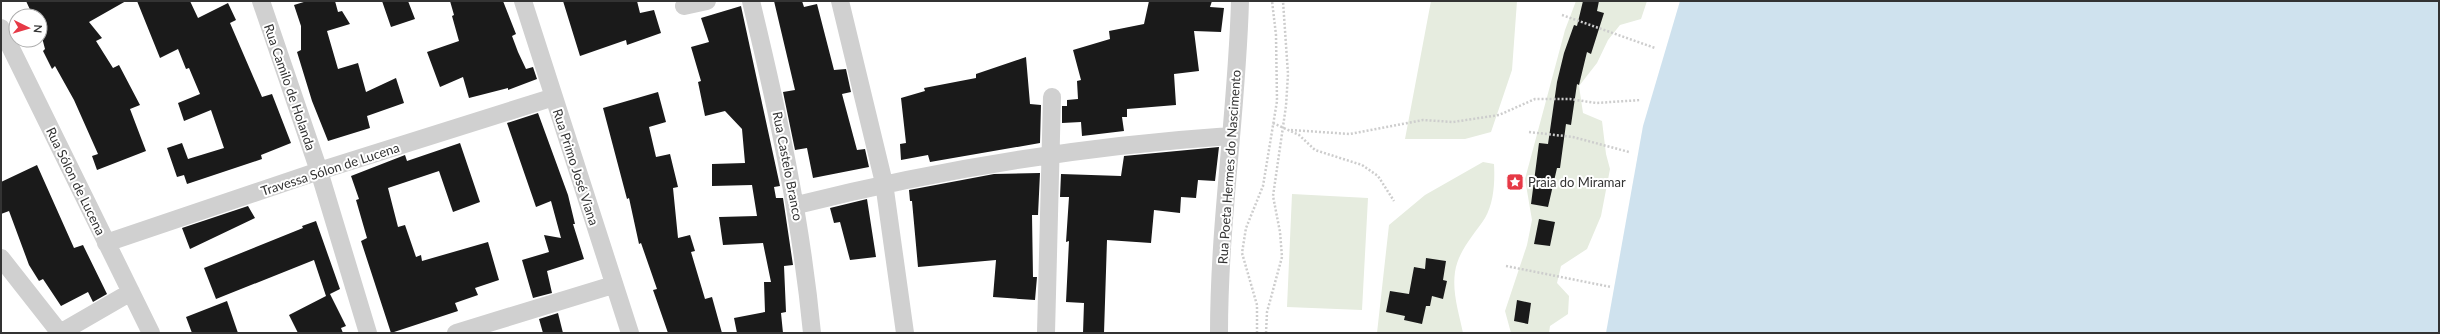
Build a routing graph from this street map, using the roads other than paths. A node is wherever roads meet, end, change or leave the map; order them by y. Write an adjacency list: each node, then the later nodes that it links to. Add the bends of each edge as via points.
1 (261, 1): 13 (street, Rua Camilo de Holanda)
2 (523, 1): 9 (street, Rua Primo José Viana)
3 (707, 1): 7 (street)
4 (751, 1): 15 (street, Rua Castelo Branco)
5 (840, 1): 14 (street)
6 (1240, 1): 11 (street, Rua Poeta Hermes do Nascimento)
7 (684, 6)
8 (1, 28): 16 (street, Rua Sólon de Lucena)
9 (554, 97): 13 (street, Travessa Sólon de Lucena); 18 (street, Rua Primo José Viana)
10 (1052, 97): 12 (street)
11 (1230, 136): 12 (street, via 1147,142); 28 (street, Rua Poeta Hermes do Nascimento, via 1222,240)
12 (1052, 154): 14 (street); 27 (street)
13 (319, 171): 16 (street, Travessa Sólon de Lucena); 22 (street, Rua Camilo de Holanda)
14 (884, 183): 15 (street); 26 (street)
15 (797, 205): 25 (street, Rua Castelo Branco)
16 (106, 243): 19 (street, Rua Sólon de Lucena)
17 (1, 258): 20 (street)
18 (614, 285): 23 (street); 24 (street, Rua Primo José Viana)
19 (130, 292): 20 (street); 21 (street, Rua Sólon de Lucena)
20 (60, 333)
21 (151, 333)
22 (368, 333)
23 (456, 333)
24 (630, 333)
25 (812, 333)
26 (905, 333)
27 (1046, 333)
28 (1219, 333)

